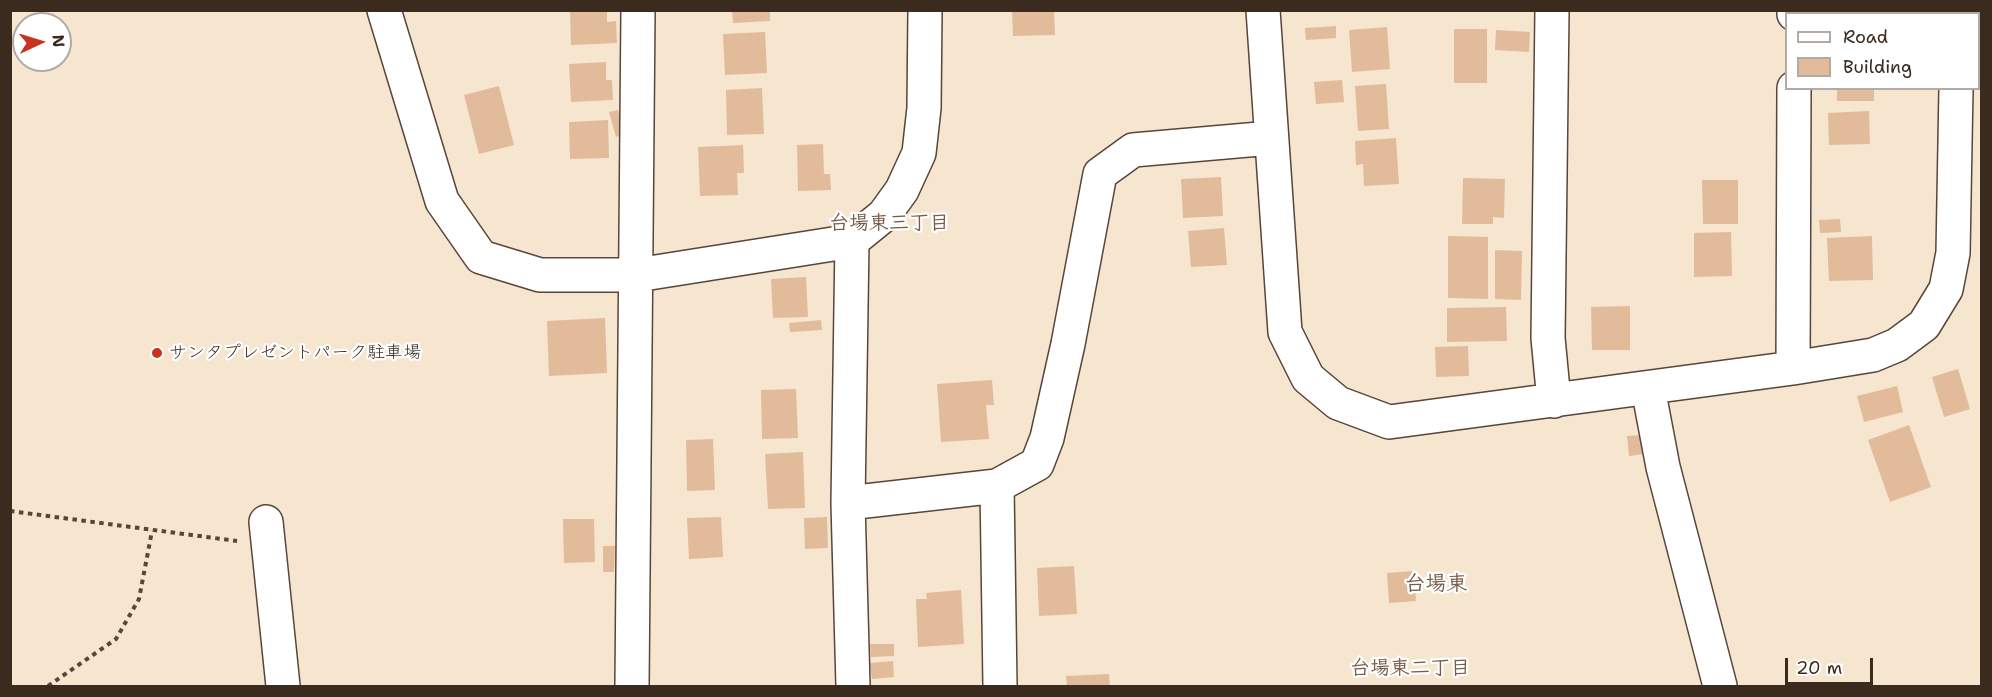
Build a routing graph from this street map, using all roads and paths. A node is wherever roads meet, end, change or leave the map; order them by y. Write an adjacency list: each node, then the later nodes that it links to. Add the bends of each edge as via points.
1 (384, 10): 10 (street, via 442,201 481,257 540,275)
2 (638, 10): 10 (street)
3 (925, 10): 9 (street, via 924,108 919,153 902,190 884,215)
4 (1263, 10): 8 (street)
5 (1552, 10): 13 (street, via 1548,338)
6 (1794, 90): 11 (street)
7 (1956, 90): 11 (street, via 1953,253 1946,289 1923,325 1897,345 1873,355)
8 (1271, 138): 13 (street, via 1285,332 1308,378 1338,402 1389,422); 14 (street, via 1133,150 1100,174 1047,438 1037,464)
9 (852, 241): 10 (street); 15 (street)
10 (637, 275): 22 (street)
11 (1793, 368): 12 (street)
12 (1648, 388): 13 (street); 25 (street, via 1663,466)
13 (1554, 401)
14 (997, 486): 15 (street); 24 (street)
15 (849, 503): 23 (street)
16 (10, 511): 18 (path)
17 (267, 522): 19 (street)
18 (152, 531): 19 (path, via 239,541); 20 (path, via 139,599 116,639)
19 (270, 557): 21 (street)
20 (48, 687)
21 (283, 687)
22 (633, 687)
23 (853, 687)
24 (1000, 687)
25 (1720, 687)

